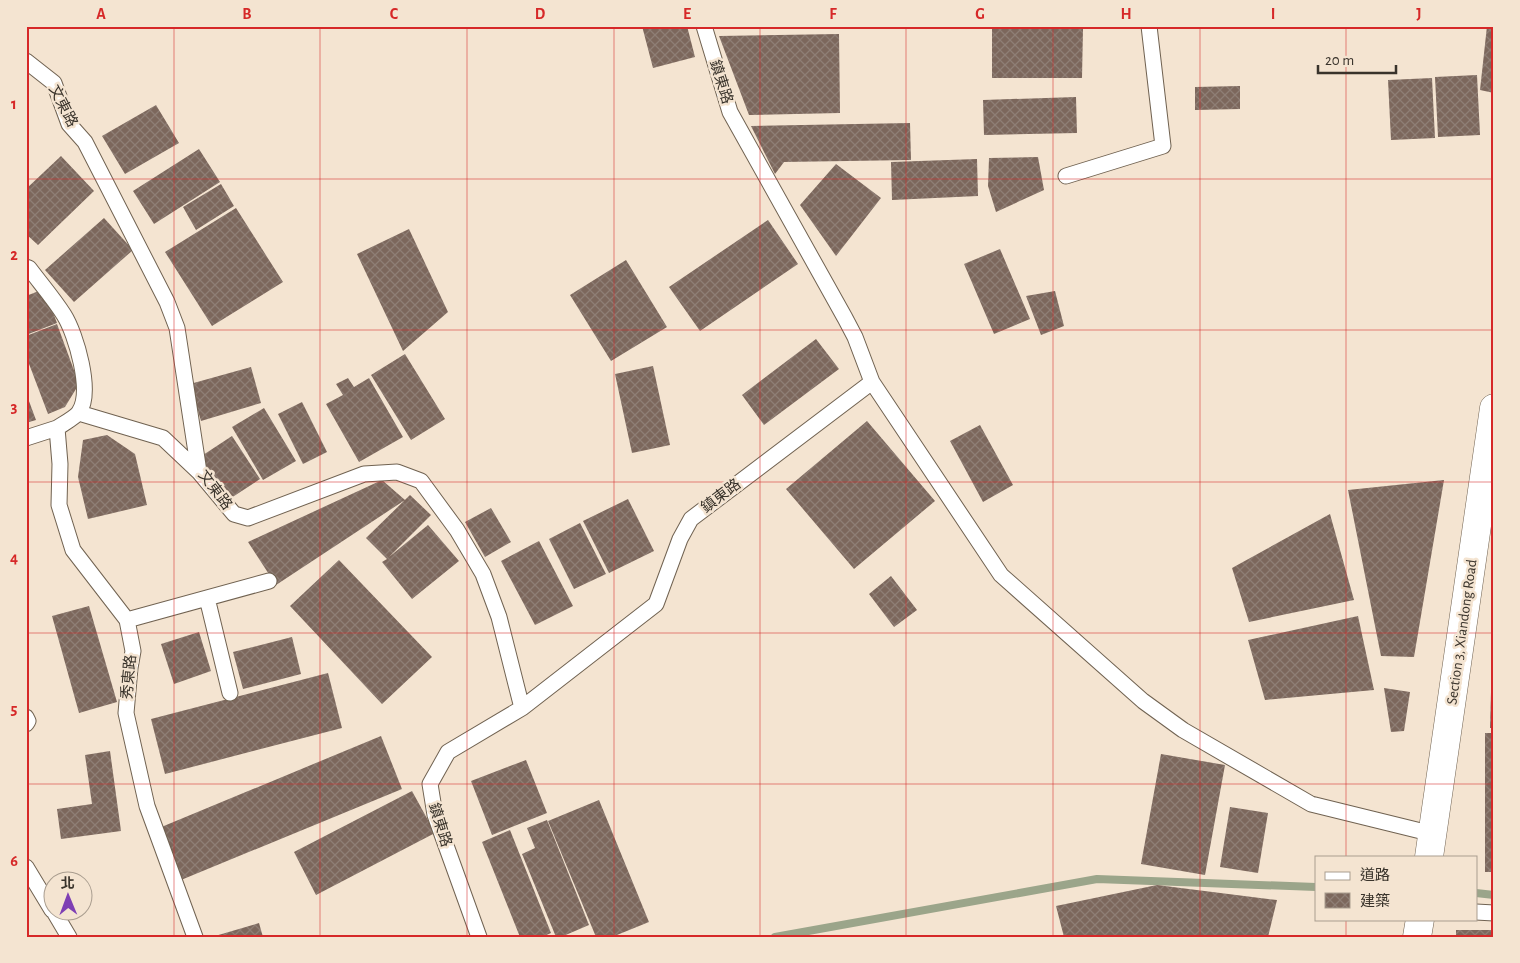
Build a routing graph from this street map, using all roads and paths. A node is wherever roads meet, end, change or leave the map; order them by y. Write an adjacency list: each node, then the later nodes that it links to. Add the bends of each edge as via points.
1 (704, 26): 6 (lane, 鎮東路, via 730,112 845,318)
2 (1148, 26): 4 (lane, via 1163,146)
3 (26, 61): 11 (lane, 文東路, via 54,83 69,124 85,142 177,328)
4 (1066, 176)
5 (26, 266): 8 (lane, via 65,317 81,360 84,384)
6 (872, 382): 16 (lane, 鎮東路, via 691,519 680,539 656,604); 19 (lane, via 1001,575 1143,701 1183,730 1311,804)
7 (1494, 408): 19 (main road, Section 3, Xiandong Road)
8 (79, 413): 9 (lane); 11 (lane, via 163,438)
9 (57, 428): 10 (lane); 14 (lane, 秀東路, via 59,504 74,550)
10 (26, 438)
11 (198, 472): 16 (lane, 文東路, via 234,514 248,518 364,474 397,472 421,481 484,574 499,617)
12 (269, 581): 13 (lane)
13 (207, 598): 14 (lane); 15 (lane)
14 (127, 620): 27 (lane, 秀東路, via 132,651 126,713 147,806)
15 (230, 693)
16 (522, 708): 28 (lane, 鎮東路, via 448,752 430,784 435,815)
17 (26, 717): 18 (lane)
18 (26, 724)
19 (1431, 845)
20 (26, 867): 21 (lane)
21 (42, 892)
22 (1478, 912): 23 (lane)
23 (1494, 913)
24 (59, 920): 26 (lane)
25 (1420, 920): 29 (main road)
26 (69, 937)
27 (195, 937)
28 (479, 937)
29 (1417, 937)

